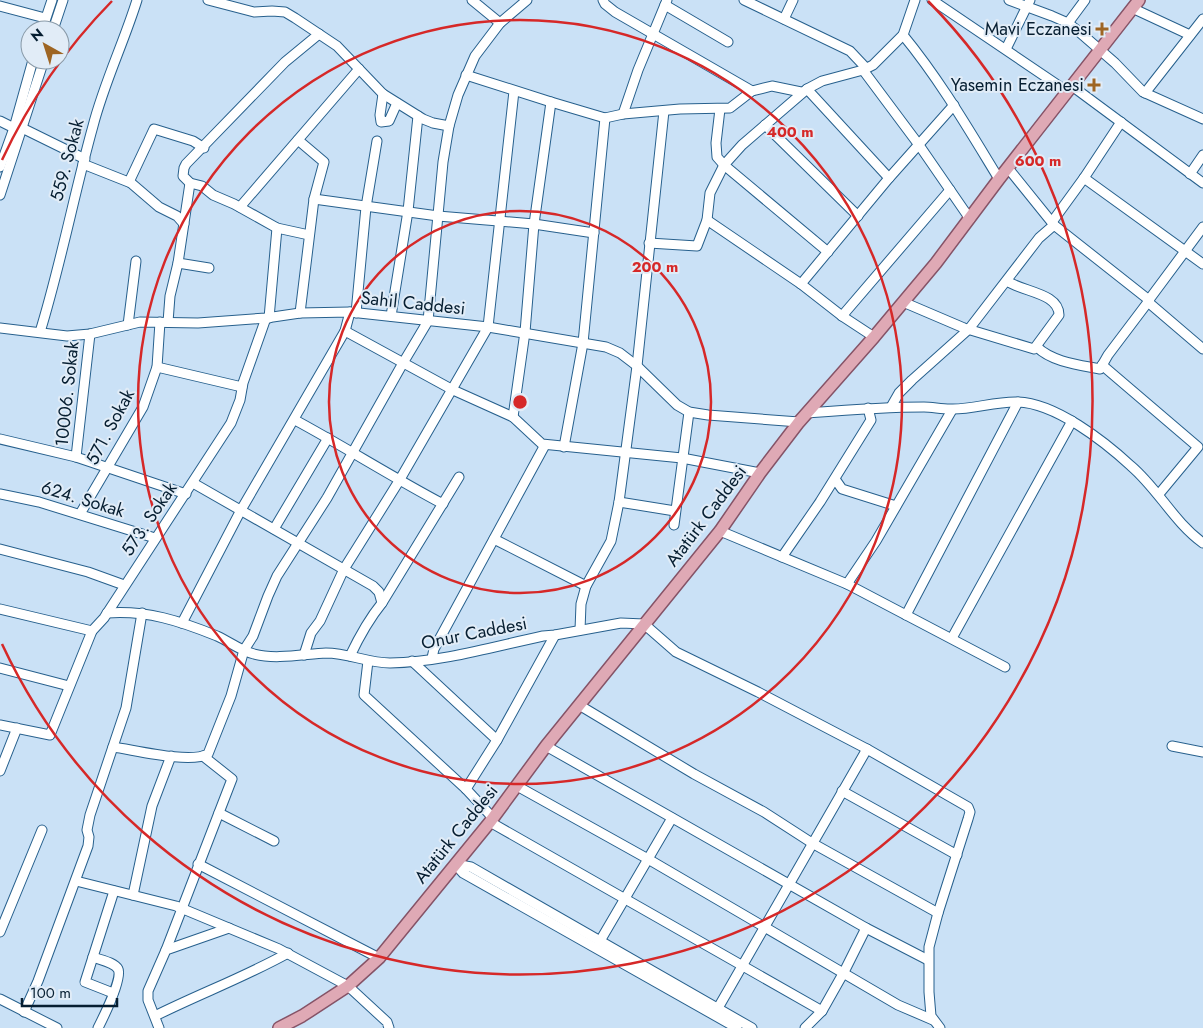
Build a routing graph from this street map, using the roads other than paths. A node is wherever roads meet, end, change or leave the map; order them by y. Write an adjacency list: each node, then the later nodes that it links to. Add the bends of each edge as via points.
1 (52, 0): 18 (street)
2 (63, 0): 21 (street)
3 (137, 0): 61 (street, 559. Sokak, via 96,114)
4 (208, 0): 25 (street, via 254,12 285,12)
5 (528, 0): 22 (street)
6 (602, 0): 24 (street, via 615,12)
7 (744, 0): 19 (street)
8 (793, 0): 19 (street)
9 (915, 0): 26 (street)
10 (932, 0): 29 (street)
11 (1009, 0): 15 (street)
12 (1085, 0): 23 (street)
13 (475, 1): 22 (street)
14 (666, 2): 24 (street); 28 (street)
15 (1029, 3): 23 (street); 29 (street)
16 (1135, 4): 27 (street); 30 (main road, Atatürk Caddesi)
17 (0, 6): 18 (street)
18 (46, 18)
19 (784, 19): 32 (street, via 850,51)
20 (1203, 19): 27 (street)
21 (56, 20)
22 (500, 23): 35 (street, via 475,56)
23 (1068, 24): 30 (street)
24 (654, 33): 38 (street); 47 (street)
25 (319, 34): 31 (street, via 337,46); 59 (street, via 285,62)
26 (903, 35): 32 (street); 44 (street)
27 (1190, 35): 40 (street)
28 (728, 42)
29 (1006, 49): 36 (street)
30 (1100, 50): 36 (main road, Atatürk Caddesi); 40 (street)
31 (360, 69): 41 (street); 56 (street)
32 (865, 69): 39 (street, via 822,81); 58 (street)
33 (31, 70): 55 (street)
34 (40, 70): 55 (street)
35 (466, 75): 37 (street); 54 (street)
36 (1070, 89): 52 (street); 64 (main road, Atatürk Caddesi)
37 (514, 91): 42 (street); 82 (street)
38 (752, 91): 39 (street, via 772,86); 45 (street, via 730,108)
39 (804, 91): 53 (street); 66 (street)
40 (1145, 93): 50 (street)
41 (383, 94): 43 (street); 43 (street, via 381,122 389,121)
42 (550, 102): 49 (street); 84 (street)
43 (397, 103): 48 (street)
44 (954, 105): 58 (street); 68 (street)
45 (720, 109): 46 (street); 62 (street, via 717,158)
46 (664, 111): 47 (street); 90 (street)
47 (623, 114): 49 (street)
48 (418, 116): 54 (street); 77 (street)
49 (605, 118): 88 (street)
50 (1203, 119)
51 (0, 121): 55 (street)
52 (1121, 122): 65 (street); 67 (street)
53 (765, 125): 62 (street); 79 (street)
54 (449, 126): 78 (street)
55 (18, 128): 61 (street); 63 (street); 73 (street)
56 (298, 140): 74 (street, via 324,162); 75 (street)
57 (377, 141): 76 (street)
58 (919, 145): 66 (street); 72 (street)
59 (204, 148): 69 (street, via 193,140 154,129); 70 (street, 571. Sokak, via 184,168 184,176)
60 (1203, 154): 65 (street)
61 (84, 161): 69 (street); 113 (street, 559. Sokak)
62 (724, 165): 81 (street, via 710,193); 92 (street)
63 (0, 167)
64 (1008, 168): 68 (main road, Atatürk Caddesi); 85 (street)
65 (1190, 174): 71 (street)
66 (889, 178): 79 (street)
67 (1084, 178): 85 (street); 91 (street)
68 (999, 179): 80 (main road, Atatürk Caddesi)
69 (130, 182): 83 (street)
70 (190, 183): 75 (street); 83 (street, 571. Sokak)
71 (1203, 183)
72 (950, 190): 80 (street); 104 (street)
73 (0, 195)
74 (314, 199): 76 (street); 89 (street)
75 (240, 207): 86 (street)
76 (366, 207): 77 (street); 101 (street)
77 (408, 211): 78 (street); 103 (street)
78 (438, 216): 82 (street); 106 (street)
79 (858, 216): 92 (street)
80 (970, 219): 100 (main road, Atatürk Caddesi)
81 (707, 220): 90 (street, via 697,246); 98 (street)
82 (500, 221): 84 (street); 109 (street)
83 (184, 224): 94 (street, 571. Sokak)
84 (534, 224): 88 (street); 114 (street)
85 (1053, 224): 97 (street); 99 (street)
86 (277, 228): 89 (street); 105 (street, 573. Sokak)
87 (1203, 228): 91 (street)
88 (594, 234): 117 (street)
89 (309, 235): 102 (street)
90 (649, 242): 122 (street)
91 (1187, 251): 95 (street); 99 (street)
92 (828, 252): 98 (street)
93 (136, 260): 108 (street)
94 (178, 263): 96 (street); 107 (street, 571. Sokak)
95 (1203, 264)
96 (209, 268)
97 (1008, 281): 111 (street); 118 (street, via 1057,305 1060,315)
98 (801, 284): 104 (street)
99 (1149, 301): 119 (street); 121 (street)
100 (903, 302): 111 (street); 116 (main road, Atatürk Caddesi)
101 (353, 312): 102 (street, Sahil Caddesi); 103 (street, Sahil Caddesi); 112 (street)
102 (300, 313): 105 (street, Sahil Caddesi)
103 (391, 316): 106 (street, Sahil Caddesi)
104 (842, 316): 116 (street)
105 (267, 318): 107 (street, Sahil Caddesi); 124 (street, 573. Sokak)
106 (428, 321): 109 (street, Sahil Caddesi); 120 (street)
107 (164, 322): 108 (street, Sahil Caddesi); 123 (street, 571. Sokak)
108 (128, 325): 115 (street, Sahil Caddesi)
109 (488, 327): 114 (street, Sahil Caddesi); 125 (street)
110 (0, 328): 113 (street, Sahil Caddesi)
111 (969, 329): 118 (street, via 1032,349); 127 (street, via 899,393)
112 (345, 331): 120 (street); 133 (street)
113 (40, 332): 115 (street, Sahil Caddesi, via 67,336)
114 (525, 332): 117 (street, Sahil Caddesi); 131 (street)
115 (90, 334): 142 (street, 10006. Sokak)
116 (874, 337): 132 (main road, Atatürk Caddesi)
117 (583, 343): 122 (street, Sahil Caddesi, via 606,346); 138 (street)
118 (1037, 347): 121 (street, via 1068,362 1100,369)
119 (1203, 350)
120 (403, 363): 125 (street); 140 (street)
121 (1102, 365): 139 (street)
122 (637, 366): 130 (street, Sahil Caddesi, via 677,405); 141 (street)
123 (156, 367): 124 (street); 144 (street, 571. Sokak, via 144,407)
124 (242, 388): 149 (street, 573. Sokak, via 232,423)
125 (453, 390): 131 (street); 148 (street)
126 (1018, 402): 129 (street, Sahil Caddesi); 134 (street, via 1049,410); 176 (street)
127 (891, 407): 128 (street, Sahil Caddesi); 129 (street, Sahil Caddesi)
128 (868, 408): 132 (street, Sahil Caddesi); 147 (street, via 871,420)
129 (952, 410): 155 (street)
130 (689, 412): 132 (street, Sahil Caddesi, via 708,416); 143 (street)
131 (513, 417): 137 (street)
132 (803, 417): 145 (main road, Atatürk Caddesi)
133 (295, 420): 135 (street); 156 (street)
134 (1072, 421): 152 (street, via 1132,466); 182 (street)
135 (328, 438): 140 (street); 160 (street)
136 (0, 439): 142 (street)
137 (545, 445): 138 (street); 163 (street)
138 (564, 447): 141 (street)
139 (1200, 449): 152 (street)
140 (352, 451): 148 (street); 164 (street)
141 (625, 452): 143 (street); 153 (street)
142 (76, 457): 144 (street)
143 (682, 458): 145 (street); 157 (street)
144 (108, 468): 151 (street); 158 (street, 571. Sokak)
145 (760, 473): 161 (main road, Atatürk Caddesi)
146 (459, 477): 154 (street)
147 (835, 479): 155 (street, via 842,489); 167 (street)
148 (400, 481): 154 (street); 168 (street)
149 (193, 483): 151 (street, 573. Sokak); 156 (street)
150 (0, 494): 158 (street, 624. Sokak)
151 (186, 494): 162 (street, 573. Sokak)
152 (1159, 494): 165 (street, via 1175,516)
153 (619, 502): 157 (street); 171 (street, via 611,541)
154 (442, 504): 172 (street)
155 (896, 506): 169 (street)
156 (242, 510): 160 (street); 177 (street)
157 (675, 511): 159 (street)
158 (80, 514): 162 (street, 624. Sokak)
159 (674, 525)
160 (274, 529): 164 (street)
161 (720, 531): 167 (street); 178 (main road, Atatürk Caddesi)
162 (155, 538): 170 (street, 573. Sokak)
163 (494, 539): 171 (street); 186 (street)
164 (299, 543): 168 (street); 183 (street, via 277,576 253,636)
165 (1203, 543)
166 (0, 549): 170 (street)
167 (782, 557): 169 (street)
168 (344, 569): 172 (street, via 373,586); 184 (street, via 311,633)
169 (848, 584): 176 (street)
170 (124, 585): 174 (street, 573. Sokak)
171 (586, 586): 179 (street, via 581,604)
172 (382, 603): 185 (street)
173 (0, 609): 180 (street)
174 (107, 613): 175 (street, Onur Caddesi); 180 (street, 573. Sokak)
175 (142, 613): 177 (street, Onur Caddesi, via 164,616); 196 (street, via 130,693)
176 (906, 615): 182 (street)
177 (182, 624): 183 (street, Onur Caddesi)
178 (644, 624): 179 (street, Onur Caddesi, via 621,623); 192 (main road, Atatürk Caddesi); 199 (street, via 676,652)
179 (580, 630): 181 (street, Onur Caddesi)
180 (92, 631): 191 (street, 573. Sokak)
181 (556, 636): 186 (street, Onur Caddesi, via 509,643 455,657); 195 (street)
182 (952, 638): 189 (street)
183 (244, 650): 184 (street, Onur Caddesi, via 256,655); 202 (street, via 231,696 208,754)
184 (304, 655): 185 (street, Onur Caddesi, via 338,653)
185 (350, 656): 187 (street, Onur Caddesi)
186 (432, 658): 188 (street, Onur Caddesi)
187 (368, 661): 188 (street, Onur Caddesi); 205 (street, via 364,695)
188 (412, 661): 195 (street)
189 (1005, 667)
190 (0, 668): 191 (street)
191 (69, 686): 194 (street, 573. Sokak, via 50,735)
192 (579, 705): 197 (main road, Atatürk Caddesi); 212 (street)
193 (0, 724): 194 (street)
194 (17, 728): 203 (street)
195 (496, 740): 205 (street)
196 (113, 746): 201 (street); 217 (street, via 90,815 88,846)
197 (546, 746): 204 (main road, Atatürk Caddesi); 208 (street)
198 (1172, 746): 200 (street)
199 (867, 749): 206 (street); 213 (street, via 968,807 970,812)
200 (1203, 752)
201 (171, 756): 202 (street); 220 (street, via 152,806)
202 (203, 756): 207 (street, via 232,779)
203 (0, 771)
204 (517, 786): 209 (main road, Atatürk Caddesi); 214 (street)
205 (466, 789): 209 (street)
206 (842, 792): 212 (street); 213 (street)
207 (219, 813): 211 (street); 215 (street)
208 (672, 818): 214 (street); 218 (street)
209 (491, 820): 216 (main road, Atatürk Caddesi); 221 (street)
210 (42, 830): 227 (street)
211 (274, 841)
212 (812, 843): 218 (street); 223 (street)
213 (957, 855): 223 (street)
214 (648, 859): 221 (street); 225 (street)
215 (198, 864): 222 (street); 232 (street)
216 (455, 864): 228 (street, via 471,867); 232 (main road, Atatürk Caddesi); 249 (street, via 464,873)
217 (76, 881): 219 (street); 241 (street)
218 (790, 884): 225 (street); 226 (street)
219 (114, 890): 220 (street); 231 (street)
220 (133, 895): 222 (street)
221 (625, 900): 228 (street); 234 (street)
222 (181, 908): 224 (street); 229 (street)
223 (938, 913): 233 (street)
224 (228, 928): 229 (street); 230 (street)
225 (765, 928): 234 (street); 235 (street)
226 (866, 928): 233 (street); 235 (street)
227 (0, 932)
228 (600, 941): 239 (street)
229 (166, 950): 242 (street, via 148,991)
230 (288, 953): 236 (street); 242 (street, via 256,971)
231 (93, 957): 237 (street, via 118,968); 237 (street, via 85,982)
232 (379, 958): 236 (main road, Atatürk Caddesi)
233 (928, 960): 243 (street, via 928,992)
234 (742, 965): 239 (street); 240 (street)
235 (844, 972): 240 (street); 243 (street, via 898,1004)
236 (348, 986): 247 (main road, Atatürk Caddesi); 248 (street, via 387,1022)
237 (113, 993): 245 (street)
238 (0, 999): 241 (street)
239 (718, 1008): 250 (street)
240 (822, 1011): 251 (street)
241 (24, 1012): 244 (street)
242 (155, 1016): 246 (street)
243 (933, 1020): 252 (street)
244 (58, 1028)
245 (98, 1028)
246 (159, 1028)
247 (279, 1028)
248 (388, 1028)
249 (737, 1028)
250 (752, 1028)
251 (805, 1028)
252 (940, 1028)

